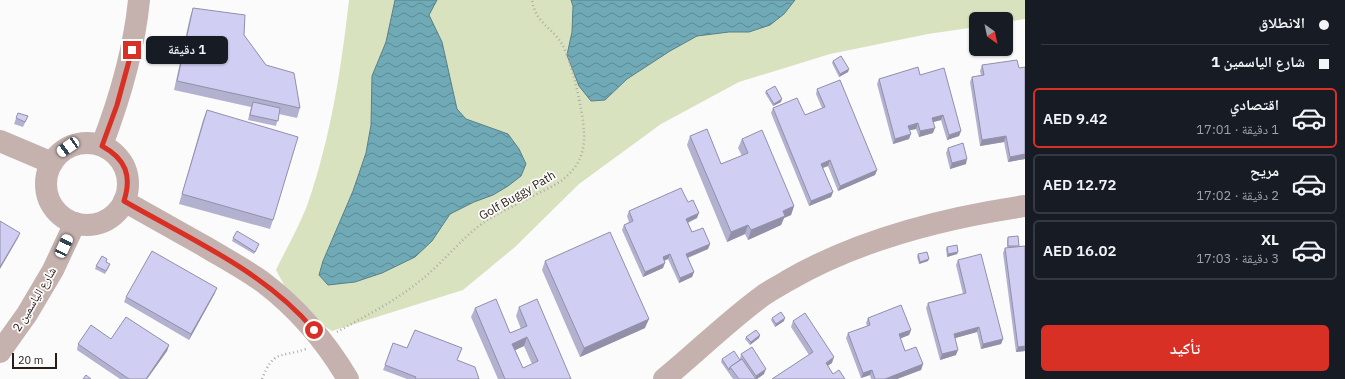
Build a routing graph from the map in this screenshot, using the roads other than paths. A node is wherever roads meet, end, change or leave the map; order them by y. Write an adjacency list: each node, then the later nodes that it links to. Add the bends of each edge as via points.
1 (139, 0): 3 (street, via 129,64)
2 (0, 141): 4 (street)
3 (102, 146): 4 (street, via 79,143 68,147); 5 (street, via 120,159 125,169 128,190)
4 (52, 163): 7 (street, via 46,183 49,199 57,212)
5 (124, 201): 7 (street, via 109,219 86,225); 9 (street, via 242,268 264,284 305,320)
6 (1025, 206): 10 (street, via 923,227 867,243 812,266 762,296)
7 (75, 223): 8 (street, شارع الياسمين 2, via 46,282)
8 (0, 352)
9 (348, 379)
10 (664, 379)

